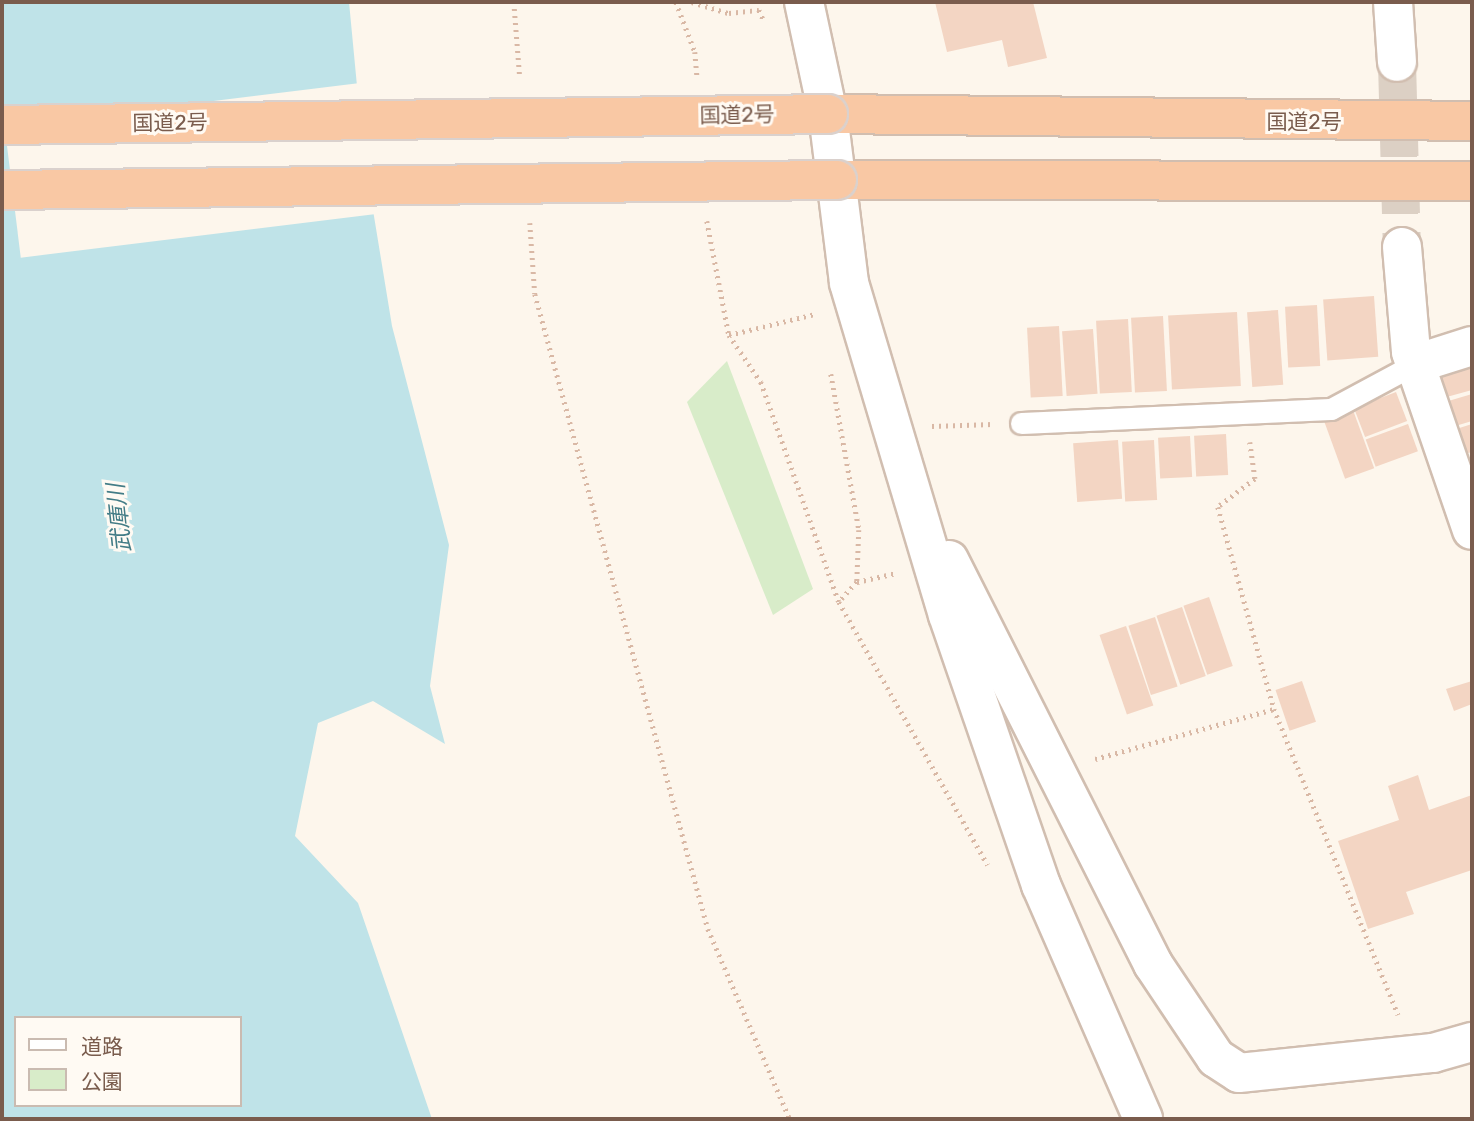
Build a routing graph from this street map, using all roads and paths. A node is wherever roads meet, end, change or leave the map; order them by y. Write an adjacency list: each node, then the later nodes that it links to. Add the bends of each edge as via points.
1 (514, 2): 8 (path)
2 (676, 2): 9 (path, via 695,52)
3 (692, 2): 6 (path)
4 (804, 2): 10 (street)
5 (1393, 2): 7 (street)
6 (729, 13)
7 (1397, 62)
8 (520, 85)
9 (698, 93)
10 (828, 114): 11 (highway, 国道2号); 12 (highway, 国道2号, bridge); 13 (street)
11 (1472, 121)
12 (2, 125)
13 (837, 180): 14 (highway); 15 (highway, bridge); 26 (street, via 849,283)
14 (1472, 181)
15 (2, 190)
16 (529, 211): 35 (path, via 534,294 708,929)
17 (707, 215): 20 (path)
18 (1402, 247): 22 (street, via 1404,318)
19 (819, 313): 20 (path)
20 (729, 335): 29 (path, via 761,382)
21 (1472, 346): 22 (street)
22 (1415, 364): 24 (lane, via 1331,409); 28 (street)
23 (830, 369): 29 (path, via 859,530 857,582)
24 (1245, 410): 25 (lane); 30 (path, via 1255,479 1218,508)
25 (1021, 423): 26 (path)
26 (892, 427): 27 (street)
27 (919, 518): 34 (street, via 968,595 1153,964 1216,1058 1239,1073); 36 (street, via 1041,885)
28 (1472, 530)
29 (839, 602): 32 (path)
30 (1274, 709): 31 (path); 34 (path)
31 (1118, 752)
32 (993, 874)
33 (1472, 1042): 34 (street)
34 (1414, 1056)
35 (790, 1119)
36 (1143, 1119)

